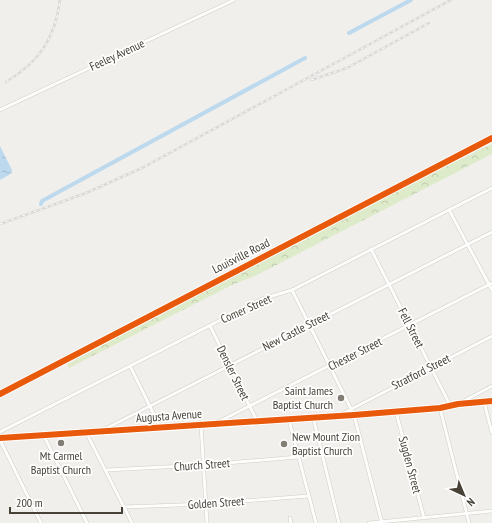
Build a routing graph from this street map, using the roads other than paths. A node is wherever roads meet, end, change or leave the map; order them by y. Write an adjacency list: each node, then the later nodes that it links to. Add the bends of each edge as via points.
1 (234, 0): 2 (street, Feeley Avenue)
2 (0, 110)
3 (492, 138): 22 (main road, Louisville Road)
4 (492, 188): 5 (street, Comer Street)
5 (449, 210): 7 (street); 8 (street, Comer Street)
6 (492, 232): 7 (street, New Castle Street)
7 (467, 244): 9 (street); 10 (street, New Castle Street)
8 (371, 249): 10 (street, Fell Street); 11 (street, Comer Street)
9 (491, 283): 12 (street); 15 (street, Chester Street)
10 (388, 284): 13 (street, New Castle Street); 15 (street, Fell Street)
11 (292, 290): 13 (street); 14 (street, Comer Street, via 262,299)
12 (492, 290)
13 (309, 325): 17 (street, New Castle Street); 19 (street)
14 (210, 326): 17 (street, Densler Street); 18 (street, Comer Street)
15 (409, 326): 19 (street, Chester Street); 20 (street, Fell Street)
16 (492, 336): 20 (street, Stratford Street)
17 (230, 365): 26 (street, New Castle Street); 27 (street, Densler Street)
18 (130, 366): 26 (street); 41 (street, Comer Street)
19 (330, 366): 27 (street, Chester Street); 30 (street)
20 (430, 367): 28 (street, Fell Street); 30 (street, Stratford Street)
21 (492, 386): 25 (street)
22 (0, 394)
23 (492, 401): 24 (main road, Augusta Avenue)
24 (484, 402): 25 (main road, Augusta Avenue); 43 (street)
25 (458, 404): 28 (main road, Augusta Avenue)
26 (149, 406): 39 (street); 40 (street, New Castle Street)
27 (250, 407): 36 (street, Densler Street); 37 (street, Chester Street)
28 (450, 407): 29 (main road, Augusta Avenue)
29 (440, 408): 31 (main road, Augusta Avenue); 53 (street)
30 (351, 409): 32 (street); 33 (street, Augusta Avenue)
31 (396, 411): 32 (main road, Augusta Avenue); 55 (street, Sugden Street)
32 (354, 415): 33 (main road, Augusta Avenue); 56 (street)
33 (339, 416): 34 (main road, Augusta Avenue)
34 (313, 418): 35 (main road, Augusta Avenue); 63 (street)
35 (289, 420): 36 (main road, Augusta Avenue); 46 (street)
36 (257, 421): 37 (main road, Augusta Avenue)
37 (216, 423): 38 (main road, Augusta Avenue)
38 (201, 425): 39 (main road, Augusta Avenue); 47 (street)
39 (160, 427): 40 (main road, Augusta Avenue)
40 (101, 431): 42 (main road, Augusta Avenue)
41 (0, 432)
42 (86, 432): 44 (main road, Augusta Avenue); 48 (street)
43 (492, 433)
44 (44, 436): 45 (main road, Augusta Avenue); 58 (street)
45 (0, 439): 57 (street)
46 (298, 457): 47 (street, Church Street); 49 (street)
47 (202, 465): 48 (street, Church Street); 50 (street)
48 (107, 470): 51 (street)
49 (308, 496): 50 (street, Golden Street); 62 (street)
50 (206, 504): 51 (street, Golden Street); 60 (street)
51 (124, 507): 59 (street)
52 (492, 511): 53 (street)
53 (466, 513): 55 (street); 65 (street)
54 (290, 518): 61 (street)
55 (424, 518): 56 (street)
56 (382, 522): 64 (street)
57 (41, 523)
58 (87, 523)
59 (132, 523)
60 (207, 523)
61 (291, 523)
62 (316, 523)
63 (339, 523)
64 (369, 523)
65 (469, 523)

